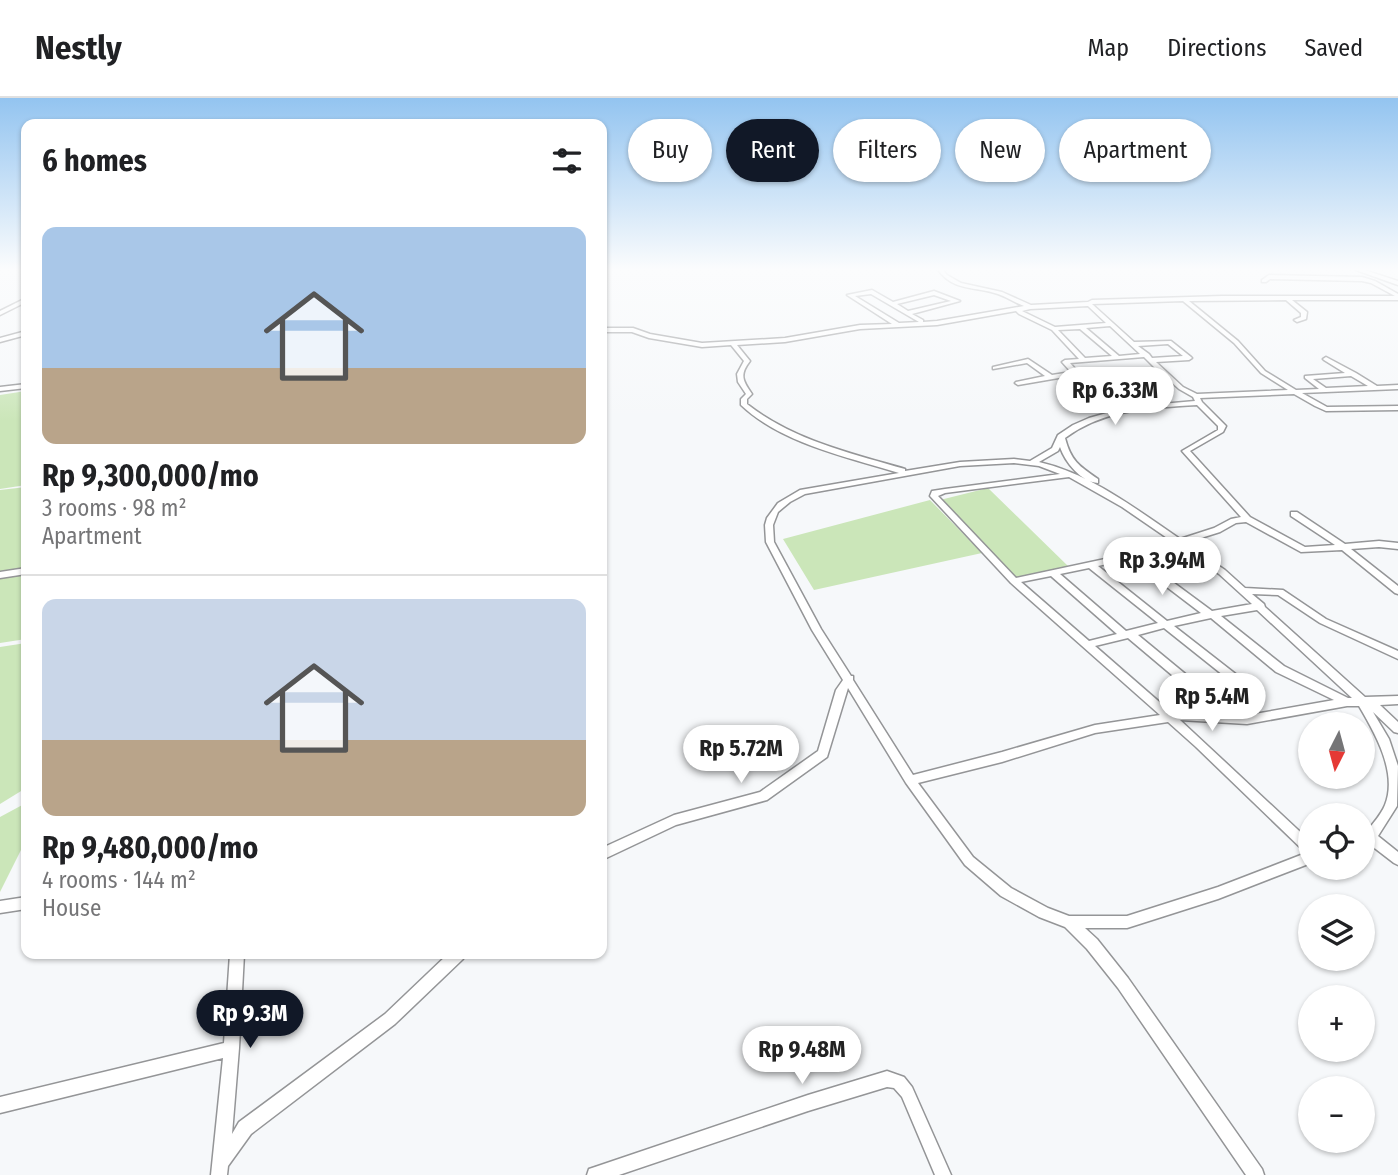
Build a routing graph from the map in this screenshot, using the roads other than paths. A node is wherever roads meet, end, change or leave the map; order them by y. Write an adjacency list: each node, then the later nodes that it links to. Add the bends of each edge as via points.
1 (891, 320): 8 (street)
2 (920, 320): 7 (street)
3 (954, 320): 7 (street)
4 (1036, 320): 11 (street)
5 (1108, 320): 9 (street)
6 (1210, 320): 34 (street, via 1264,372)
7 (924, 323): 8 (street)
8 (897, 324): 15 (street, via 785,340)
9 (1112, 324): 10 (street); 16 (street)
10 (1079, 326): 11 (street); 17 (street)
11 (1054, 329): 20 (street)
12 (607, 330): 15 (street, via 633,330 694,344)
13 (21, 334): 14 (street)
14 (0, 340)
15 (732, 342): 41 (street, via 747,361 739,376 749,394 743,402 760,418 842,454)
16 (1135, 344): 18 (street); 18 (street, via 1169,342 1189,358)
17 (1117, 357): 18 (street); 20 (street)
18 (1150, 358): 22 (street)
19 (1326, 359): 24 (street)
20 (1083, 360): 23 (street, via 1065,362)
21 (995, 368): 25 (street, via 1028,361)
22 (1163, 371): 26 (street); 36 (street)
23 (1076, 373): 25 (street); 26 (street)
24 (1354, 374): 30 (street); 32 (street, via 1307,377)
25 (1049, 376): 27 (street)
26 (1089, 377): 38 (street)
27 (1018, 383)
28 (1388, 386): 30 (street); 31 (street); 35 (street)
29 (21, 387): 33 (street)
30 (1374, 387): 32 (street)
31 (1398, 387)
32 (1323, 388): 34 (street)
33 (0, 389)
34 (1296, 391): 36 (street); 37 (street, via 1326,409)
35 (1398, 393)
36 (1197, 399): 38 (street); 45 (street, via 1222,426 1186,451)
37 (1398, 408)
38 (1127, 410): 39 (street, via 1080,424)
39 (1061, 437): 40 (street, via 1055,449); 43 (street, via 1071,464)
40 (1031, 463): 41 (street, via 986,461); 42 (street)
41 (906, 472): 63 (street, via 794,496 775,510 767,529 795,592)
42 (1071, 475): 43 (street); 54 (street, via 934,494)
43 (1125, 505): 46 (street)
44 (1294, 514): 48 (street)
45 (1247, 519): 46 (street); 48 (street, via 1302,550)
46 (1180, 542): 49 (street); 55 (street)
47 (1398, 545): 48 (street)
48 (1345, 548): 56 (street)
49 (1132, 556): 50 (street); 58 (street)
50 (1090, 564): 52 (street); 59 (street)
51 (21, 572): 53 (street)
52 (1054, 574): 54 (street); 60 (street)
53 (0, 575)
54 (1014, 581): 61 (street)
55 (1244, 591): 57 (street); 62 (street, via 1280,592 1323,621)
56 (1398, 591)
57 (1261, 606): 58 (street); 65 (street)
58 (1211, 615): 59 (street); 66 (street, via 1280,669)
59 (1168, 624): 60 (street); 67 (street, via 1238,682 1238,694)
60 (1127, 635): 61 (street); 67 (street, via 1202,694)
61 (1087, 645): 68 (street)
62 (1398, 655)
63 (849, 679): 71 (street); 75 (street, via 841,690 823,754 763,796 674,820)
64 (1398, 699): 65 (street)
65 (1364, 700): 66 (street); 70 (street); 72 (street, via 1395,775 1391,806)
66 (1348, 702): 69 (street)
67 (1230, 706): 69 (street)
68 (1168, 718): 69 (street); 71 (street, via 1080,732); 73 (street)
69 (1247, 720)
70 (1398, 729)
71 (910, 780): 80 (street, via 984,876 1024,902)
72 (1375, 826)
73 (1298, 838)
74 (1375, 844): 76 (street)
75 (607, 852)
76 (1398, 859)
77 (1298, 862): 80 (street, via 1127,922)
78 (21, 903): 79 (street)
79 (0, 907)
80 (1069, 922): 88 (street, via 1123,984)
81 (237, 959): 83 (street)
82 (453, 959): 85 (street, via 390,1019 245,1128)
83 (232, 1048): 84 (street); 85 (street)
84 (0, 1105)
85 (221, 1168)
86 (595, 1175): 87 (street, via 887,1079 899,1082 907,1091)
87 (943, 1175)
88 (1256, 1175)

